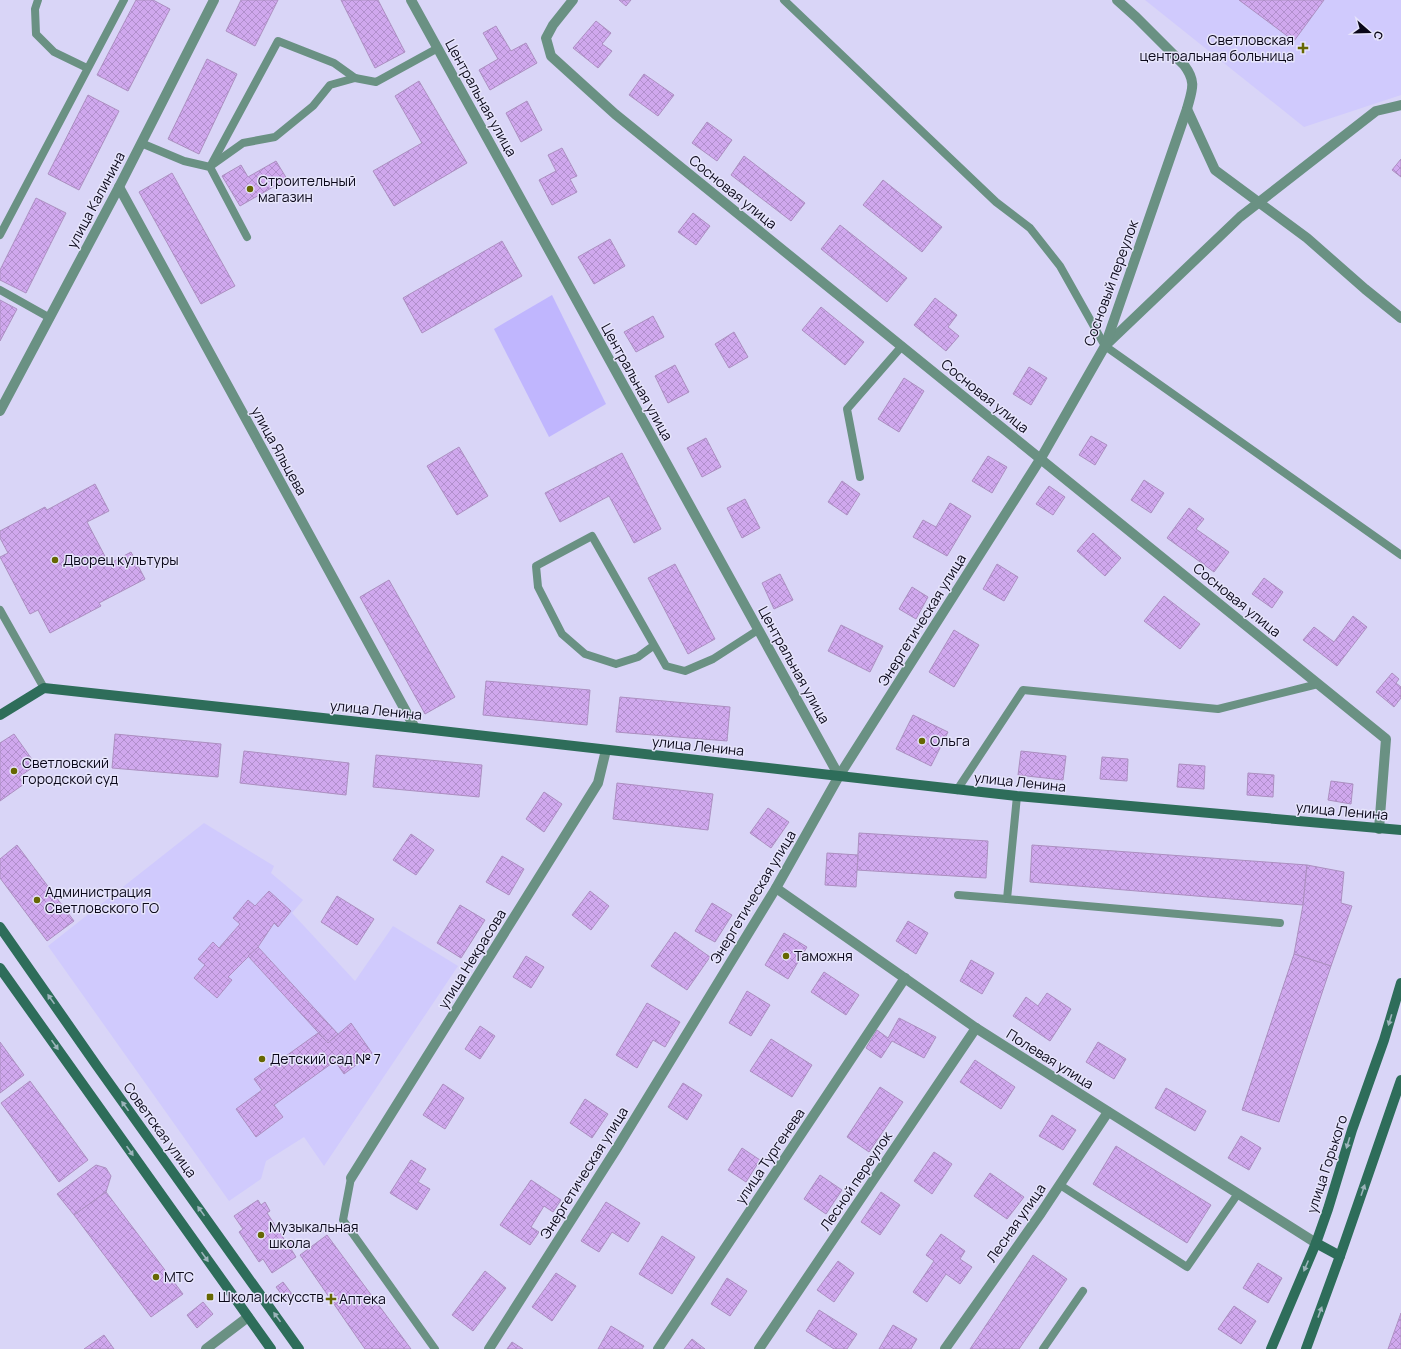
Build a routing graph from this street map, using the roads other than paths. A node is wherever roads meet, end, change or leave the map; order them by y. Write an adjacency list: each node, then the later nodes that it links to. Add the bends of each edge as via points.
1 (38, 0): 9 (lane, via 34,9 36,34 54,52)
2 (124, 0): 9 (lane)
3 (214, 0): 13 (street, улица Калинина)
4 (411, 0): 8 (street, Центральная улица)
5 (573, 0): 22 (street, Сосновая улица, via 546,38 551,56 614,114)
6 (784, 0): 23 (lane, via 996,202 1030,228 1060,266)
7 (1116, 0): 12 (street, Сосновый переулок, via 1189,72 1192,80)
8 (438, 48): 10 (lane, via 376,82); 29 (street, Центральная улица)
9 (87, 68): 17 (lane)
10 (355, 78): 14 (lane, via 330,85 313,106 274,136 243,143); 14 (lane, via 334,64 278,41)
11 (1401, 104): 16 (street, via 1376,111)
12 (1187, 109): 16 (street, via 1215,170); 23 (street, Сосновый переулок)
13 (141, 143): 14 (lane, via 184,161); 15 (street, улица Калинина)
14 (210, 167): 18 (lane)
15 (119, 187): 20 (street, улица Калинина); 34 (street, улица Яльцева)
16 (1258, 202): 21 (street, via 1307,238); 23 (street)
17 (0, 235)
18 (247, 237)
19 (0, 290): 20 (lane)
20 (50, 318): 24 (street, улица Калинина)
21 (1401, 318)
22 (902, 346): 25 (street, Сосновая улица); 26 (lane, via 847,409)
23 (1105, 346): 25 (street, Сосновый переулок); 27 (lane)
24 (0, 411)
25 (1041, 458): 31 (street, Сосновая улица); 36 (street, Энергетическая улица)
26 (860, 477)
27 (1401, 555)
28 (0, 610): 32 (lane)
29 (758, 630): 30 (lane, via 713,659 685,671 666,666); 36 (street, Центральная улица)
30 (653, 646): 30 (lane, via 592,536 536,566 538,587 562,634 585,654 616,664 638,657)
31 (1318, 684): 37 (lane, via 1218,709 1023,690); 39 (street, Сосновая улица, via 1386,739)
32 (44, 688): 33 (street); 34 (street, улица Ленина)
33 (0, 715)
34 (415, 728): 35 (street, улица Ленина)
35 (606, 750): 36 (street, улица Ленина); 52 (street, улица Некрасова, via 598,783)
36 (839, 776): 37 (street, улица Ленина); 41 (street, Энергетическая улица)
37 (958, 790): 38 (street, улица Ленина)
38 (1017, 796): 39 (street, улица Ленина); 43 (lane)
39 (1379, 829): 40 (street, улица Ленина)
40 (1401, 830)
41 (776, 888): 47 (street, Полевая улица); 63 (street, Энергетическая улица, via 617,1148)
42 (958, 895): 43 (lane)
43 (1007, 899): 44 (lane)
44 (1280, 923)
45 (0, 927): 61 (street, Советская улица, one-way to 45)
46 (0, 968): 58 (street, one-way to 58)
47 (905, 978): 49 (street, Полевая улица); 64 (street, улица Тургенева)
48 (1401, 983): 55 (street, улица Горького, one-way to 55)
49 (976, 1028): 51 (street, Полевая улица); 65 (street, Лесной переулок)
50 (1401, 1080): 56 (street, one-way to 50)
51 (1108, 1112): 53 (street, Лесная улица); 54 (street, Полевая улица)
52 (351, 1178): 62 (lane, via 343,1220)
53 (1060, 1185): 54 (lane, via 1187,1267); 66 (street, Лесная улица)
54 (1237, 1194): 55 (street, Полевая улица)
55 (1316, 1243): 56 (street); 68 (street, улица Горького, one-way to 68)
56 (1340, 1256): 69 (street, one-way to 56)
57 (1084, 1291): 67 (lane)
58 (248, 1317): 59 (street); 60 (street)
59 (206, 1349)
60 (271, 1349)
61 (299, 1349)
62 (435, 1349)
63 (489, 1349)
64 (658, 1349)
65 (759, 1349)
66 (945, 1349)
67 (1043, 1349)
68 (1271, 1349)
69 (1306, 1349)

